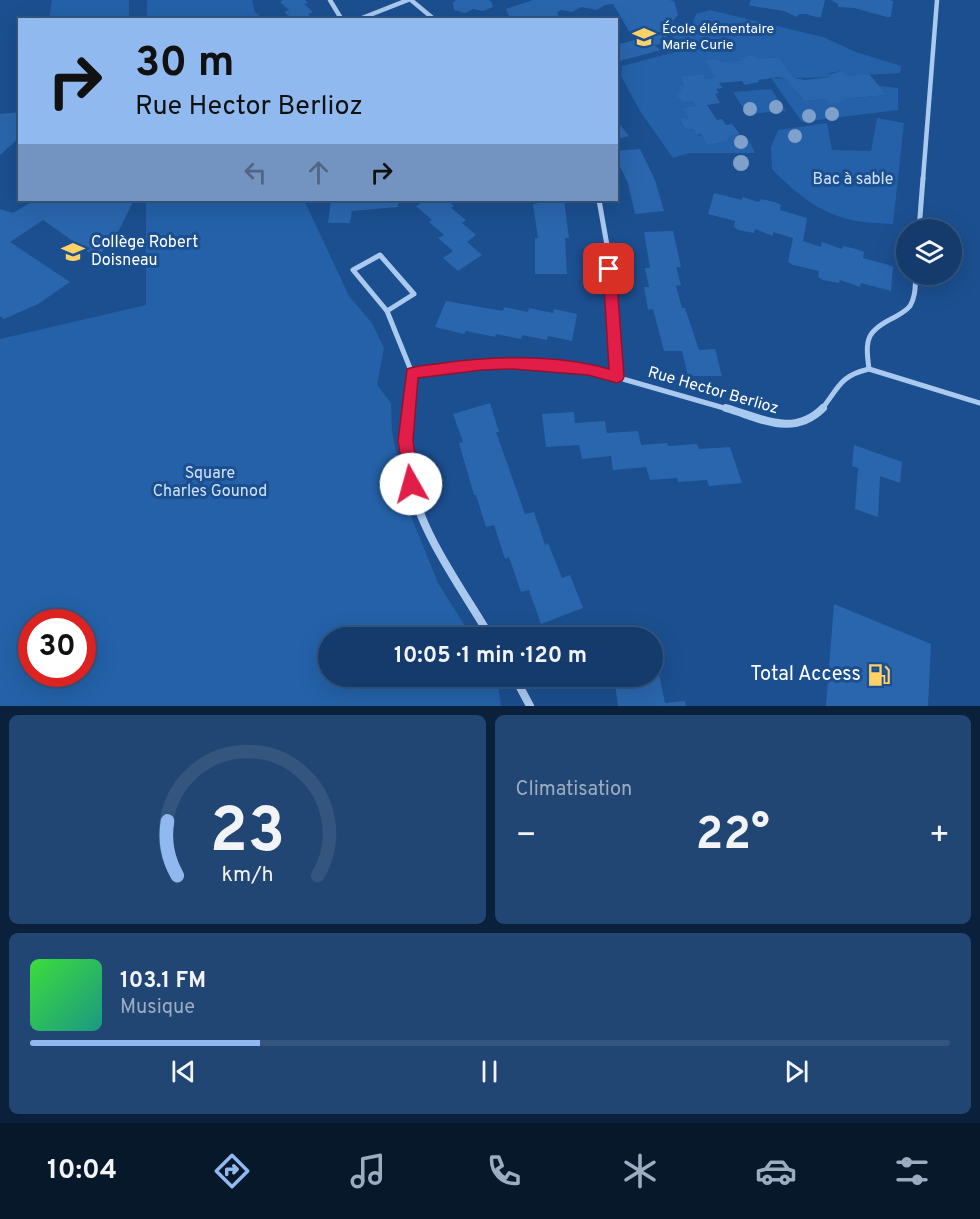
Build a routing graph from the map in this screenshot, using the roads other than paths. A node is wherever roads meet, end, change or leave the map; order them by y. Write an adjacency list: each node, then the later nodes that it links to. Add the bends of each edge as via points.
1 (330, 0): 4 (street)
2 (409, 0): 5 (street); 6 (street)
3 (937, 0): 8 (street)
4 (341, 18)
5 (362, 18)
6 (432, 18)
7 (599, 201): 13 (street, via 608,251)
8 (920, 219)
9 (915, 285): 11 (street, via 914,299 906,310 880,322 869,333 865,352)
10 (387, 312): 10 (street, via 414,294 380,255 353,270); 12 (street)
11 (869, 369): 13 (street, Rue Hector Berlioz, via 844,376 816,416 788,426); 14 (street)
12 (412, 373): 13 (street, Rue Hector Berlioz, via 513,363 588,369); 15 (street, via 406,441 411,484 425,526)
13 (617, 377)
14 (980, 403)
15 (485, 627)
16 (520, 687): 17 (street)
17 (530, 706)

